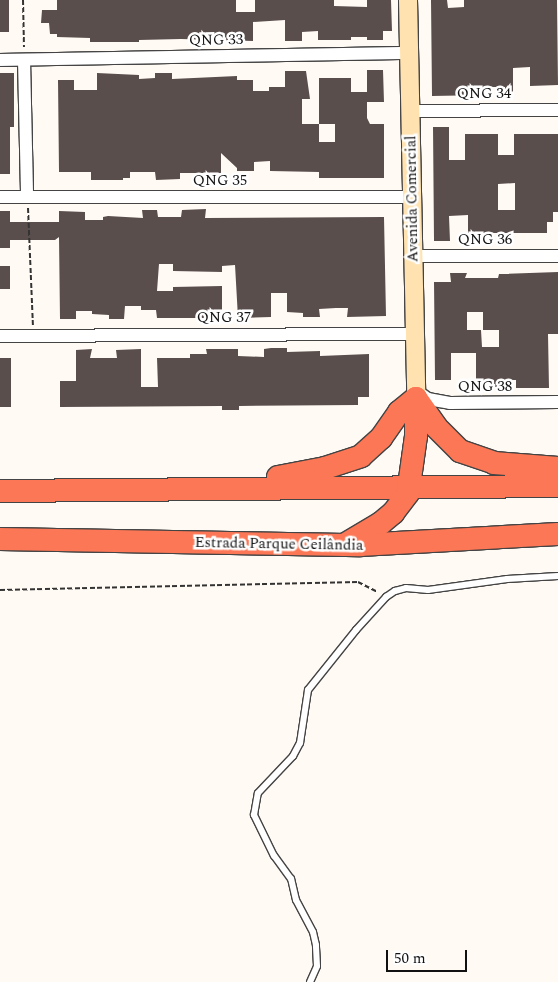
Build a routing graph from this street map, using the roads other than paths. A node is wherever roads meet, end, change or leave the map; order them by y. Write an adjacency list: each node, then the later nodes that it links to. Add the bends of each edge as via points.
1 (408, 0): 2 (main road, Avenida Comercial)
2 (409, 53): 4 (street, QNG 33); 6 (main road, Avenida Comercial)
3 (0, 60): 4 (street, QNG 33)
4 (24, 60): 8 (street)
5 (558, 110): 6 (street, QNG 34)
6 (410, 111): 9 (main road, Avenida Comercial)
7 (0, 197): 8 (street, QNG 35)
8 (27, 197): 9 (street, QNG 35)
9 (412, 197): 10 (main road, Avenida Comercial)
10 (413, 256): 11 (street, QNG 36); 12 (main road, Avenida Comercial)
11 (558, 256)
12 (414, 334): 13 (street, QNG 37); 14 (main road, Avenida Comercial)
13 (0, 336)
14 (416, 394): 15 (street, QNG 38, via 450,403); 16 (highway, via 436,427 460,451 494,463); 18 (highway, via 416,436); 19 (highway, via 373,447 353,460)
15 (558, 402)
16 (558, 468)
17 (558, 486): 18 (highway)
18 (410, 487): 19 (highway); 23 (highway, via 393,513)
19 (216, 488): 20 (highway)
20 (0, 491)
21 (551, 538): 23 (highway, Estrada Parque Ceilândia)
22 (0, 539): 23 (highway, Estrada Parque Ceilândia)
23 (344, 545)
24 (558, 576): 25 (lane, via 428,590 403,588 386,597 311,684 305,701 300,743 293,756 258,793 254,807 255,820 274,856 291,879 296,900 313,932 317,966)
25 (310, 982)

